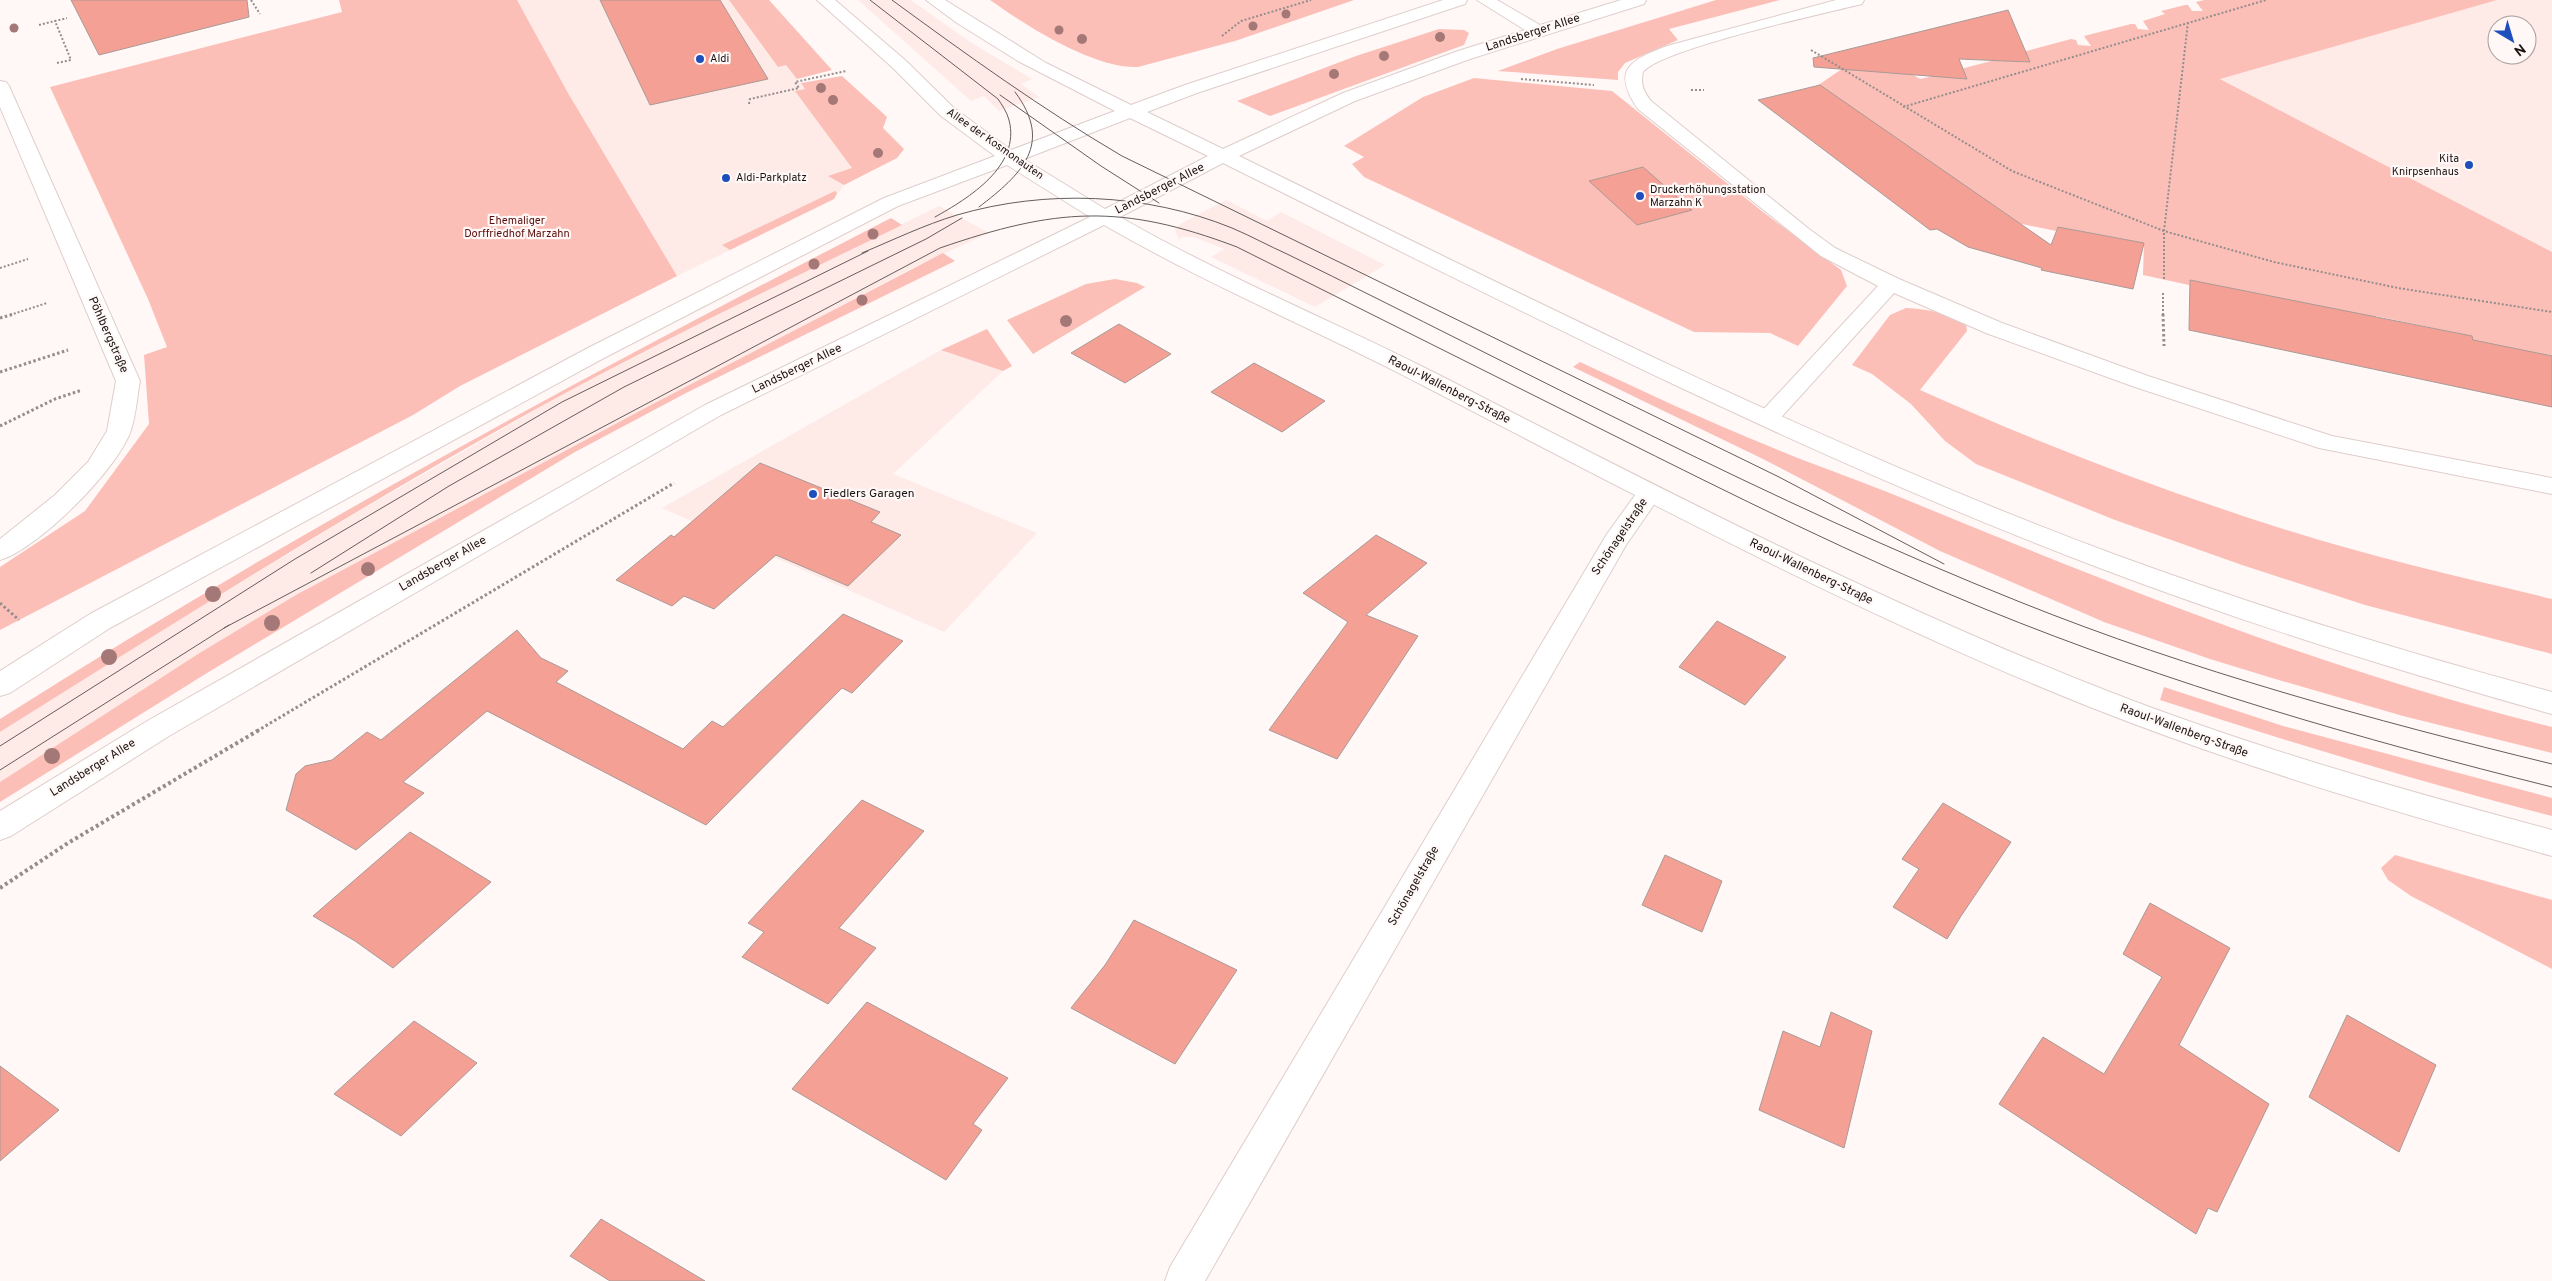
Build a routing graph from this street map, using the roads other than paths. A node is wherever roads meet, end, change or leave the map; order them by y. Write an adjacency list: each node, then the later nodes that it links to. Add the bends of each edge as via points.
1 (825, 0): 10 (main road, Allee der Kosmonauten, via 952,115)
2 (934, 0): 9 (main road, via 1057,77)
3 (1459, 0): 9 (main road, via 1274,60)
4 (1485, 0): 7 (main road)
5 (1638, 0): 7 (main road, Landsberger Allee)
6 (1856, 0): 13 (main road, via 1657,54 1638,66 1632,80 1633,88 1644,105 1802,232 1828,252)
7 (1538, 30): 11 (main road, Landsberger Allee, via 1349,97)
8 (0, 86): 17 (main road, Pöhlbergstraße, via 128,381 119,430 97,467 64,501 24,535)
9 (1132, 111): 10 (main road); 11 (main road)
10 (1009, 156): 12 (main road, Allee der Kosmonauten); 18 (main road, via 891,202 594,354 100,621)
11 (1224, 156): 12 (main road, Landsberger Allee); 14 (main road, via 1492,288)
12 (1105, 217): 16 (main road, Raoul-Wallenberg-Straße, via 1180,259 1419,374); 20 (main road, Landsberger Allee, via 684,425 159,728)
13 (1891, 284): 14 (main road); 15 (main road, via 1994,328 2140,382 2328,443)
14 (1768, 418): 19 (main road, via 2042,536 2206,598 2408,664)
15 (2552, 486)
16 (1650, 494): 21 (main road, Raoul-Wallenberg-Straße, via 1890,610 2097,699 2228,748 2312,775); 22 (main road, Schönagelstraße, via 1616,540)
17 (0, 550)
18 (0, 685)
19 (2552, 703)
20 (0, 826)
21 (2552, 843)
22 (1184, 1281)

